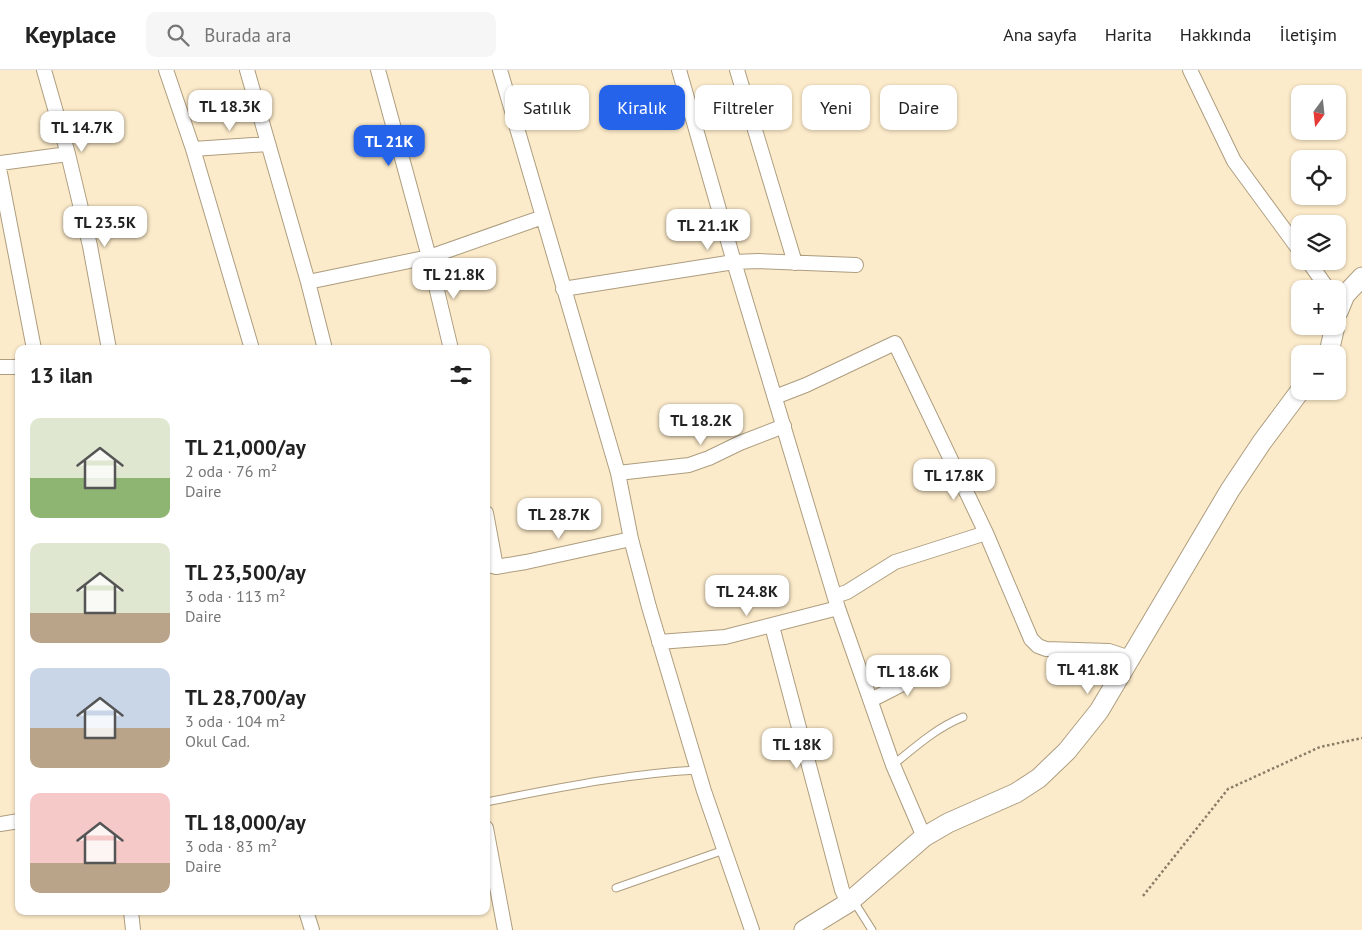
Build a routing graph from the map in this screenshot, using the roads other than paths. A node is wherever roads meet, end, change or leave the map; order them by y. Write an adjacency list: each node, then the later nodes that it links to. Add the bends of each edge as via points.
1 (44, 70): 11 (street)
2 (166, 70): 10 (street)
3 (247, 70): 9 (street)
4 (378, 70): 17 (street)
5 (500, 70): 15 (street)
6 (679, 70): 18 (street)
7 (738, 70): 19 (street)
8 (1190, 70): 16 (street, via 1234,161)
9 (268, 144): 10 (street); 22 (street)
10 (193, 149): 27 (street)
11 (68, 154): 12 (street); 26 (street, via 90,246)
12 (0, 163)
13 (0, 173): 14 (street)
14 (3, 212): 25 (street)
15 (542, 218): 17 (street); 23 (street)
16 (1291, 239)
17 (429, 257): 22 (street); 29 (street)
18 (734, 262): 19 (street); 23 (street); 32 (street)
19 (795, 263): 20 (street)
20 (856, 265)
21 (1362, 277): 24 (street)
22 (308, 282): 28 (street)
23 (563, 289): 35 (street)
24 (1346, 294)
25 (33, 345)
26 (108, 345)
27 (251, 345)
28 (325, 345)
29 (449, 345)
30 (0, 367): 31 (street)
31 (15, 367)
32 (775, 397): 34 (street); 36 (street, via 895,343)
33 (1293, 400): 42 (street, via 1230,490)
34 (784, 426): 35 (street, via 689,465); 39 (street)
35 (618, 473): 37 (street)
36 (986, 533): 39 (street, via 895,562); 42 (street, via 1034,643 1046,649 1110,651)
37 (631, 539): 38 (street, via 526,562); 41 (street)
38 (491, 566)
39 (836, 602): 40 (street); 44 (street)
40 (772, 626): 41 (street, via 718,638); 55 (street, via 842,890)
41 (659, 642): 47 (street)
42 (1130, 658): 51 (street, via 1099,711 1068,751 1039,778 1016,793)
43 (932, 669): 44 (street)
44 (871, 700): 46 (street)
45 (963, 717): 46 (lane, via 945,725)
46 (893, 765): 51 (street)
47 (697, 770): 48 (lane, via 602,779); 53 (street)
48 (490, 801)
49 (15, 822): 50 (street)
50 (0, 824)
51 (924, 836): 55 (street)
52 (490, 849): 60 (street)
53 (724, 850): 54 (lane); 61 (street)
54 (616, 888)
55 (851, 901): 62 (street); 63 (lane)
56 (131, 915): 58 (street)
57 (307, 915): 59 (street)
58 (133, 930)
59 (312, 930)
60 (505, 930)
61 (752, 930)
62 (804, 930)
63 (872, 930)

